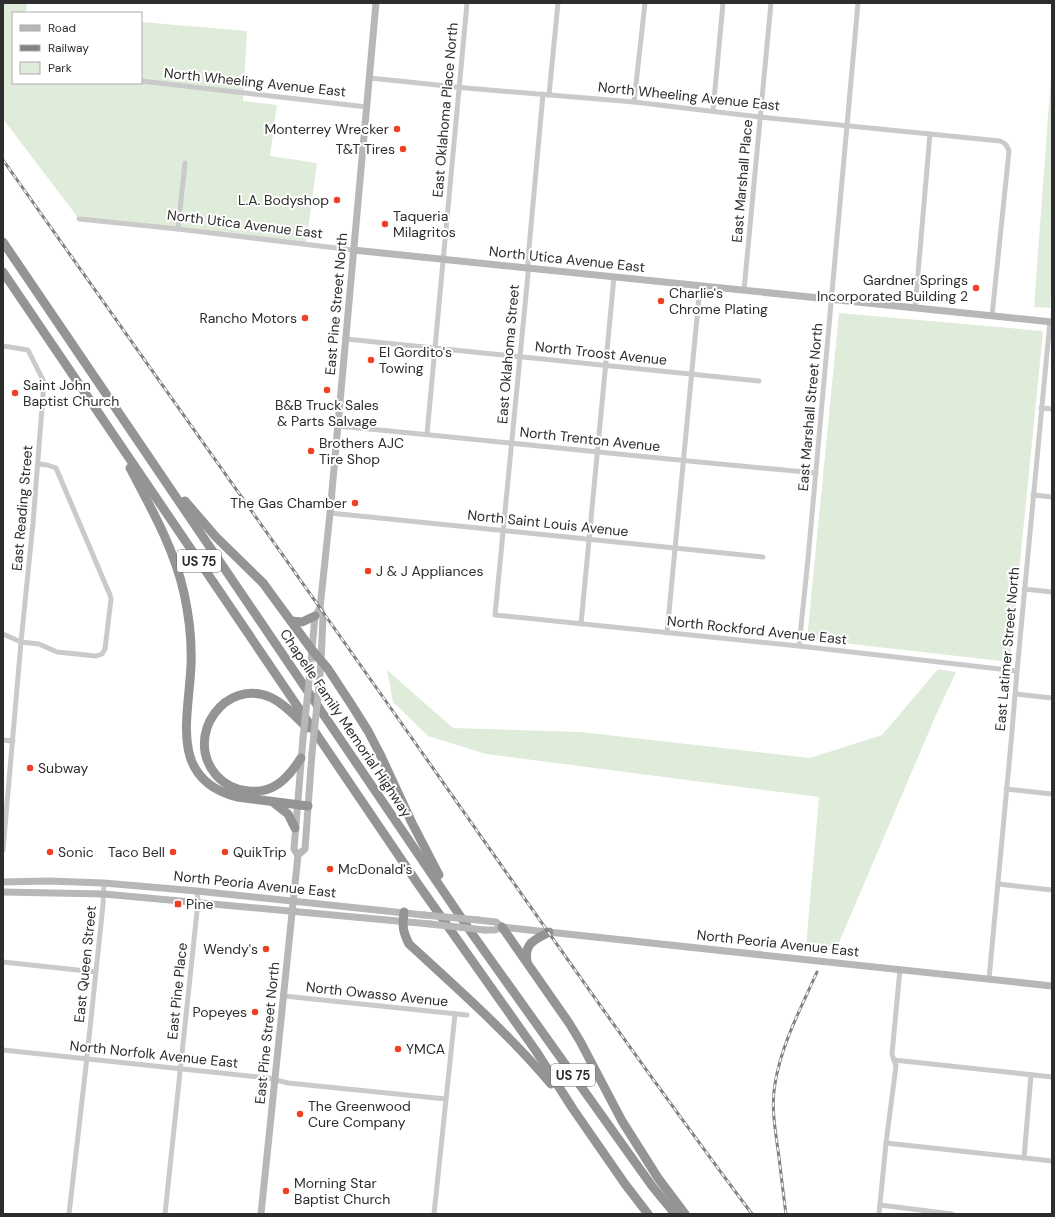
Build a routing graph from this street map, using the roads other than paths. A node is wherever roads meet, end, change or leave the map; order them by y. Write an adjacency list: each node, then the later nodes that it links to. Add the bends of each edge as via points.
1 (376, 3): 8 (main road, East Pine Street North)
2 (466, 3): 10 (street, East Oklahoma Place North)
3 (558, 3): 12 (street)
4 (645, 3): 13 (street)
5 (723, 3): 15 (street)
6 (770, 3): 16 (street, East Marshall Place)
7 (858, 3): 17 (street, East Marshall Street North)
8 (370, 78): 10 (street, North Wheeling Avenue East); 14 (main road, East Pine Street North)
9 (142, 81): 14 (street, North Wheeling Avenue East)
10 (459, 87): 11 (street, North Wheeling Avenue East); 24 (street, East Oklahoma Place North)
11 (542, 94): 12 (street, North Wheeling Avenue East); 25 (street, East Oklahoma Street)
12 (549, 95): 13 (street, North Wheeling Avenue East)
13 (634, 102): 15 (street, North Wheeling Avenue East)
14 (367, 107): 23 (main road, East Pine Street North)
15 (713, 111): 16 (street, North Wheeling Avenue East)
16 (760, 117): 17 (street, North Wheeling Avenue East); 29 (street, East Marshall Place)
17 (847, 125): 18 (street, North Wheeling Avenue East); 30 (street, East Marshall Street North)
18 (930, 134): 31 (street); 32 (street, North Wheeling Avenue East, via 994,139 1008,146)
19 (185, 163): 21 (street)
20 (79, 219): 21 (street, North Utica Avenue East)
21 (178, 229): 23 (street, North Utica Avenue East)
22 (3, 242): 50 (highway, Chapelle Family Memorial Highway / US 75)
23 (353, 250): 24 (main road, North Utica Avenue East); 34 (main road, East Pine Street North)
24 (442, 260): 25 (main road, North Utica Avenue East); 36 (street, East Oklahoma Place North)
25 (528, 268): 27 (main road, North Utica Avenue East); 37 (street, East Oklahoma Street)
26 (3, 272): 43 (highway, US 75)
27 (614, 277): 28 (main road, North Utica Avenue East); 38 (street)
28 (700, 286): 29 (main road, North Utica Avenue East); 39 (street)
29 (744, 290): 30 (main road, North Utica Avenue East)
30 (831, 299): 31 (main road, North Utica Avenue East); 51 (street, East Marshall Street North)
31 (915, 308): 32 (main road, North Utica Avenue East)
32 (992, 316): 33 (main road, North Utica Avenue East)
33 (1051, 322): 41 (street, East Latimer Street North)
34 (346, 339): 36 (street, North Troost Avenue); 44 (main road, East Pine Street North)
35 (3, 346): 49 (street, East Reading Street, via 28,350 44,382)
36 (436, 348): 37 (street, North Troost Avenue); 45 (street, East Oklahoma Place North)
37 (520, 356): 38 (street, North Troost Avenue); 46 (street, East Oklahoma Street)
38 (605, 365): 39 (street, North Troost Avenue); 47 (street)
39 (691, 375): 40 (street, North Troost Avenue); 48 (street)
40 (759, 382)
41 (1041, 408): 42 (street); 52 (street, East Latimer Street North)
42 (1052, 409)
43 (106, 425): 76 (highway, US 75); 80 (highway, via 161,528 181,580 191,638 186,732 187,748 192,761 208,784 219,792)
44 (338, 426): 45 (street, North Trenton Avenue); 54 (main road, East Pine Street North)
45 (427, 434): 46 (street, North Trenton Avenue)
46 (512, 442): 47 (street, North Trenton Avenue); 55 (street, East Oklahoma Street)
47 (597, 452): 48 (street, North Trenton Avenue); 56 (street)
48 (683, 461): 51 (street, North Trenton Avenue); 57 (street)
49 (38, 464): 67 (street, East Reading Street); 67 (street, via 56,468 111,599 105,650 101,655 57,652 39,644)
50 (154, 465): 63 (highway, via 216,537 263,583); 96 (highway, Chapelle Family Memorial Highway / US 75)
51 (816, 473): 68 (street, East Marshall Street North)
52 (1033, 496): 53 (street); 59 (street, East Latimer Street North)
53 (1052, 497)
54 (330, 513): 55 (street, North Saint Louis Avenue); 61 (main road, East Pine Street North)
55 (502, 530): 56 (street, North Saint Louis Avenue); 62 (street, East Oklahoma Street)
56 (589, 539): 57 (street, North Saint Louis Avenue); 64 (street)
57 (675, 548): 58 (street, North Saint Louis Avenue); 65 (street)
58 (763, 557)
59 (1024, 589): 60 (street); 71 (street, East Latimer Street North)
60 (1052, 592)
61 (318, 612): 63 (highway, via 302,622); 69 (main road, East Pine Street North); 70 (main road, East Pine Street North, via 323,617)
62 (495, 615): 64 (street, North Rockford Avenue East)
63 (291, 621): 69 (highway)
64 (581, 624): 65 (street, North Rockford Avenue East)
65 (667, 633): 68 (street, North Rockford Avenue East)
66 (3, 634): 67 (street)
67 (21, 642): 75 (street, East Reading Street)
68 (799, 646): 71 (street, North Rockford Avenue East)
69 (312, 650): 70 (highway); 77 (main road, East Pine Street North, bridge)
70 (321, 661): 82 (main road, East Pine Street North, bridge); 96 (highway, via 368,731 412,824)
71 (1016, 670): 72 (street, East Latimer Street North)
72 (1015, 694): 73 (street); 78 (street, East Latimer Street North)
73 (1052, 698)
74 (3, 740): 75 (street)
75 (13, 741): 84 (street, East Reading Street)
76 (322, 743): 77 (highway, via 286,707 272,698 258,694 238,696 224,703 214,713 207,726 204,747 209,765 222,781 238,790 256,792 274,787 289,776); 117 (highway, US 75, via 536,1051)
77 (301, 758): 81 (main road, East Pine Street North)
78 (1006, 789): 79 (street); 88 (street, East Latimer Street North)
79 (1052, 794)
80 (273, 802): 81 (highway); 83 (highway, via 288,814)
81 (297, 804): 82 (highway); 83 (main road, East Pine Street North)
82 (308, 806): 85 (main road, East Pine Street North, via 305,850)
83 (296, 828): 85 (main road, East Pine Street North, via 294,849)
84 (3, 850)
85 (298, 855): 93 (main road, East Pine Street North)
86 (3, 882): 87 (main road, North Peoria Avenue East)
87 (104, 883): 90 (main road, North Peoria Avenue East); 92 (street, East Queen Street)
88 (998, 884): 89 (street); 104 (street, East Latimer Street North)
89 (1052, 890)
90 (198, 891): 93 (main road, North Peoria Avenue East); 94 (street, East Pine Place)
91 (3, 892): 92 (main road, North Peoria Avenue East)
92 (104, 894): 94 (main road, North Peoria Avenue East); 103 (street, East Queen Street)
93 (294, 901): 95 (main road, East Pine Street North); 97 (main road, North Peoria Avenue East)
94 (198, 902): 95 (main road, North Peoria Avenue East); 112 (street, East Pine Place)
95 (293, 912): 97 (main road, North Peoria Avenue East); 106 (main road, East Pine Street North)
96 (459, 914): 127 (highway, Chapelle Family Memorial Highway / US 75, via 652,1186)
97 (403, 917): 98 (main road, North Peoria Avenue East, bridge, via 430,924 485,930); 98 (main road, North Peoria Avenue East, bridge, via 424,915 478,920 496,922); 117 (highway, via 403,927 409,944 528,1057)
98 (502, 927): 99 (main road, North Peoria Avenue East); 101 (highway)
99 (548, 932): 101 (highway, via 529,945); 102 (main road, North Peoria Avenue East)
100 (3, 962): 103 (street)
101 (527, 962): 128 (highway, via 580,1041 622,1121 658,1178)
102 (900, 969): 104 (main road, North Peoria Avenue East); 111 (street, via 892,1054)
103 (96, 972): 110 (street, East Queen Street)
104 (989, 978): 105 (main road, North Peoria Avenue East)
105 (1052, 986)
106 (284, 996): 107 (street, North Owasso Avenue); 115 (main road, East Pine Street North)
107 (455, 1014): 108 (street, North Owasso Avenue); 116 (street)
108 (467, 1015)
109 (3, 1050): 110 (street, North Norfolk Avenue East)
110 (87, 1059): 112 (street, North Norfolk Avenue East); 122 (street, East Queen Street)
111 (894, 1060): 113 (street); 118 (street, via 896,1066)
112 (180, 1068): 115 (street, North Norfolk Avenue East); 123 (street, East Pine Place)
113 (1030, 1075): 114 (street); 119 (street)
114 (1052, 1077)
115 (275, 1080): 116 (street, North Norfolk Avenue East); 124 (main road, East Pine Street North)
116 (446, 1099): 125 (street)
117 (573, 1109): 126 (highway, US 75)
118 (886, 1143): 119 (street); 121 (street)
119 (1024, 1158): 120 (street)
120 (1052, 1160)
121 (880, 1205): 129 (street); 130 (street)
122 (69, 1214)
123 (165, 1214)
124 (262, 1214)
125 (434, 1214)
126 (648, 1214)
127 (675, 1214)
128 (685, 1214)
129 (879, 1214)
130 (952, 1214)

